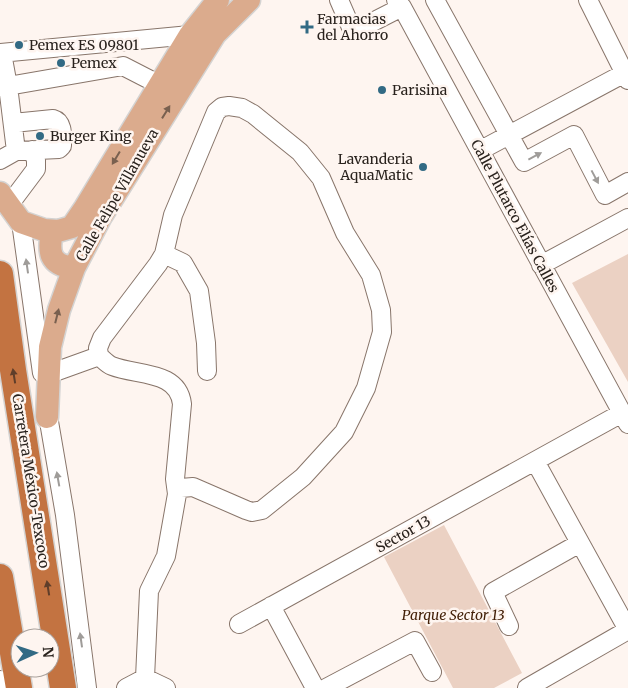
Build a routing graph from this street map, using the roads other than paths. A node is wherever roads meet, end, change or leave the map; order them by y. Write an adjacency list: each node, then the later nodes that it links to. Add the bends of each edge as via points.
1 (218, 0): 7 (main road, Calle Felipe Villanueva)
2 (249, 0): 25 (main road, Calle Felipe Villanueva, one-way to 2, via 100,218 215,34)
3 (338, 0): 6 (street, via 353,32)
4 (435, 0): 15 (street)
5 (588, 0): 11 (street)
6 (401, 2): 16 (street, Calle Plutarco Elías Calles)
7 (190, 35): 8 (street); 12 (main road, Calle Felipe Villanueva)
8 (121, 42): 9 (street); 10 (street)
9 (1, 53): 13 (street)
10 (123, 66): 12 (street); 13 (street)
11 (626, 77): 15 (street)
12 (160, 85): 22 (main road, Calle Felipe Villanueva, one-way to 22, via 72,227)
13 (4, 86): 14 (street)
14 (12, 124): 17 (street); 17 (street, via 53,119 60,122 62,146)
15 (508, 135): 16 (street); 19 (street, one-way to 19, via 524,162 574,135 605,195)
16 (481, 150): 24 (street, Calle Plutarco Elías Calles)
17 (24, 151): 18 (street); 20 (street, via 36,160 36,169)
18 (0, 160)
19 (628, 182)
20 (10, 207): 22 (main road, via 44,230); 31 (street, one-way to 20)
21 (628, 218): 24 (street)
22 (52, 231): 25 (main road, via 51,255 57,263)
23 (164, 254): 27 (street, via 102,338); 28 (street, via 183,263 199,291); 34 (street, via 173,215 216,112 222,107 242,108 300,152 321,178 345,233 371,275 381,310 382,332 366,388 344,432 303,477 262,510 252,512 193,487 181,488)
24 (541, 265): 30 (street, Calle Plutarco Elías Calles)
25 (74, 268): 29 (main road, Calle Felipe Villanueva, one-way to 25, via 50,347)
26 (0, 274): 46 (highway, Carretera México-Texcoco, one-way to 26)
27 (99, 356): 29 (street); 34 (street, via 110,365 170,381 181,394 175,479)
28 (207, 371)
29 (49, 374): 31 (main road, Calle Felipe Villanueva)
30 (621, 396): 32 (street, Calle Plutarco Elías Calles)
31 (47, 417): 47 (street, one-way to 31, via 65,515)
32 (625, 419): 33 (street, Sector 13)
33 (535, 461): 35 (street); 37 (street, Sector 13)
34 (177, 494): 42 (street, via 166,556 149,591)
35 (580, 543): 39 (street, via 493,592); 40 (street)
36 (0, 577): 45 (highway)
37 (271, 606): 38 (street, Sector 13); 50 (street)
38 (239, 624)
39 (509, 626)
40 (628, 630): 52 (street)
41 (432, 672): 51 (street, via 415,640)
42 (145, 678): 48 (street); 49 (street)
43 (0, 680): 44 (street)
44 (3, 688)
45 (19, 688)
46 (63, 688)
47 (87, 688)
48 (126, 688)
49 (166, 688)
50 (315, 688)
51 (326, 688)
52 (527, 688)

